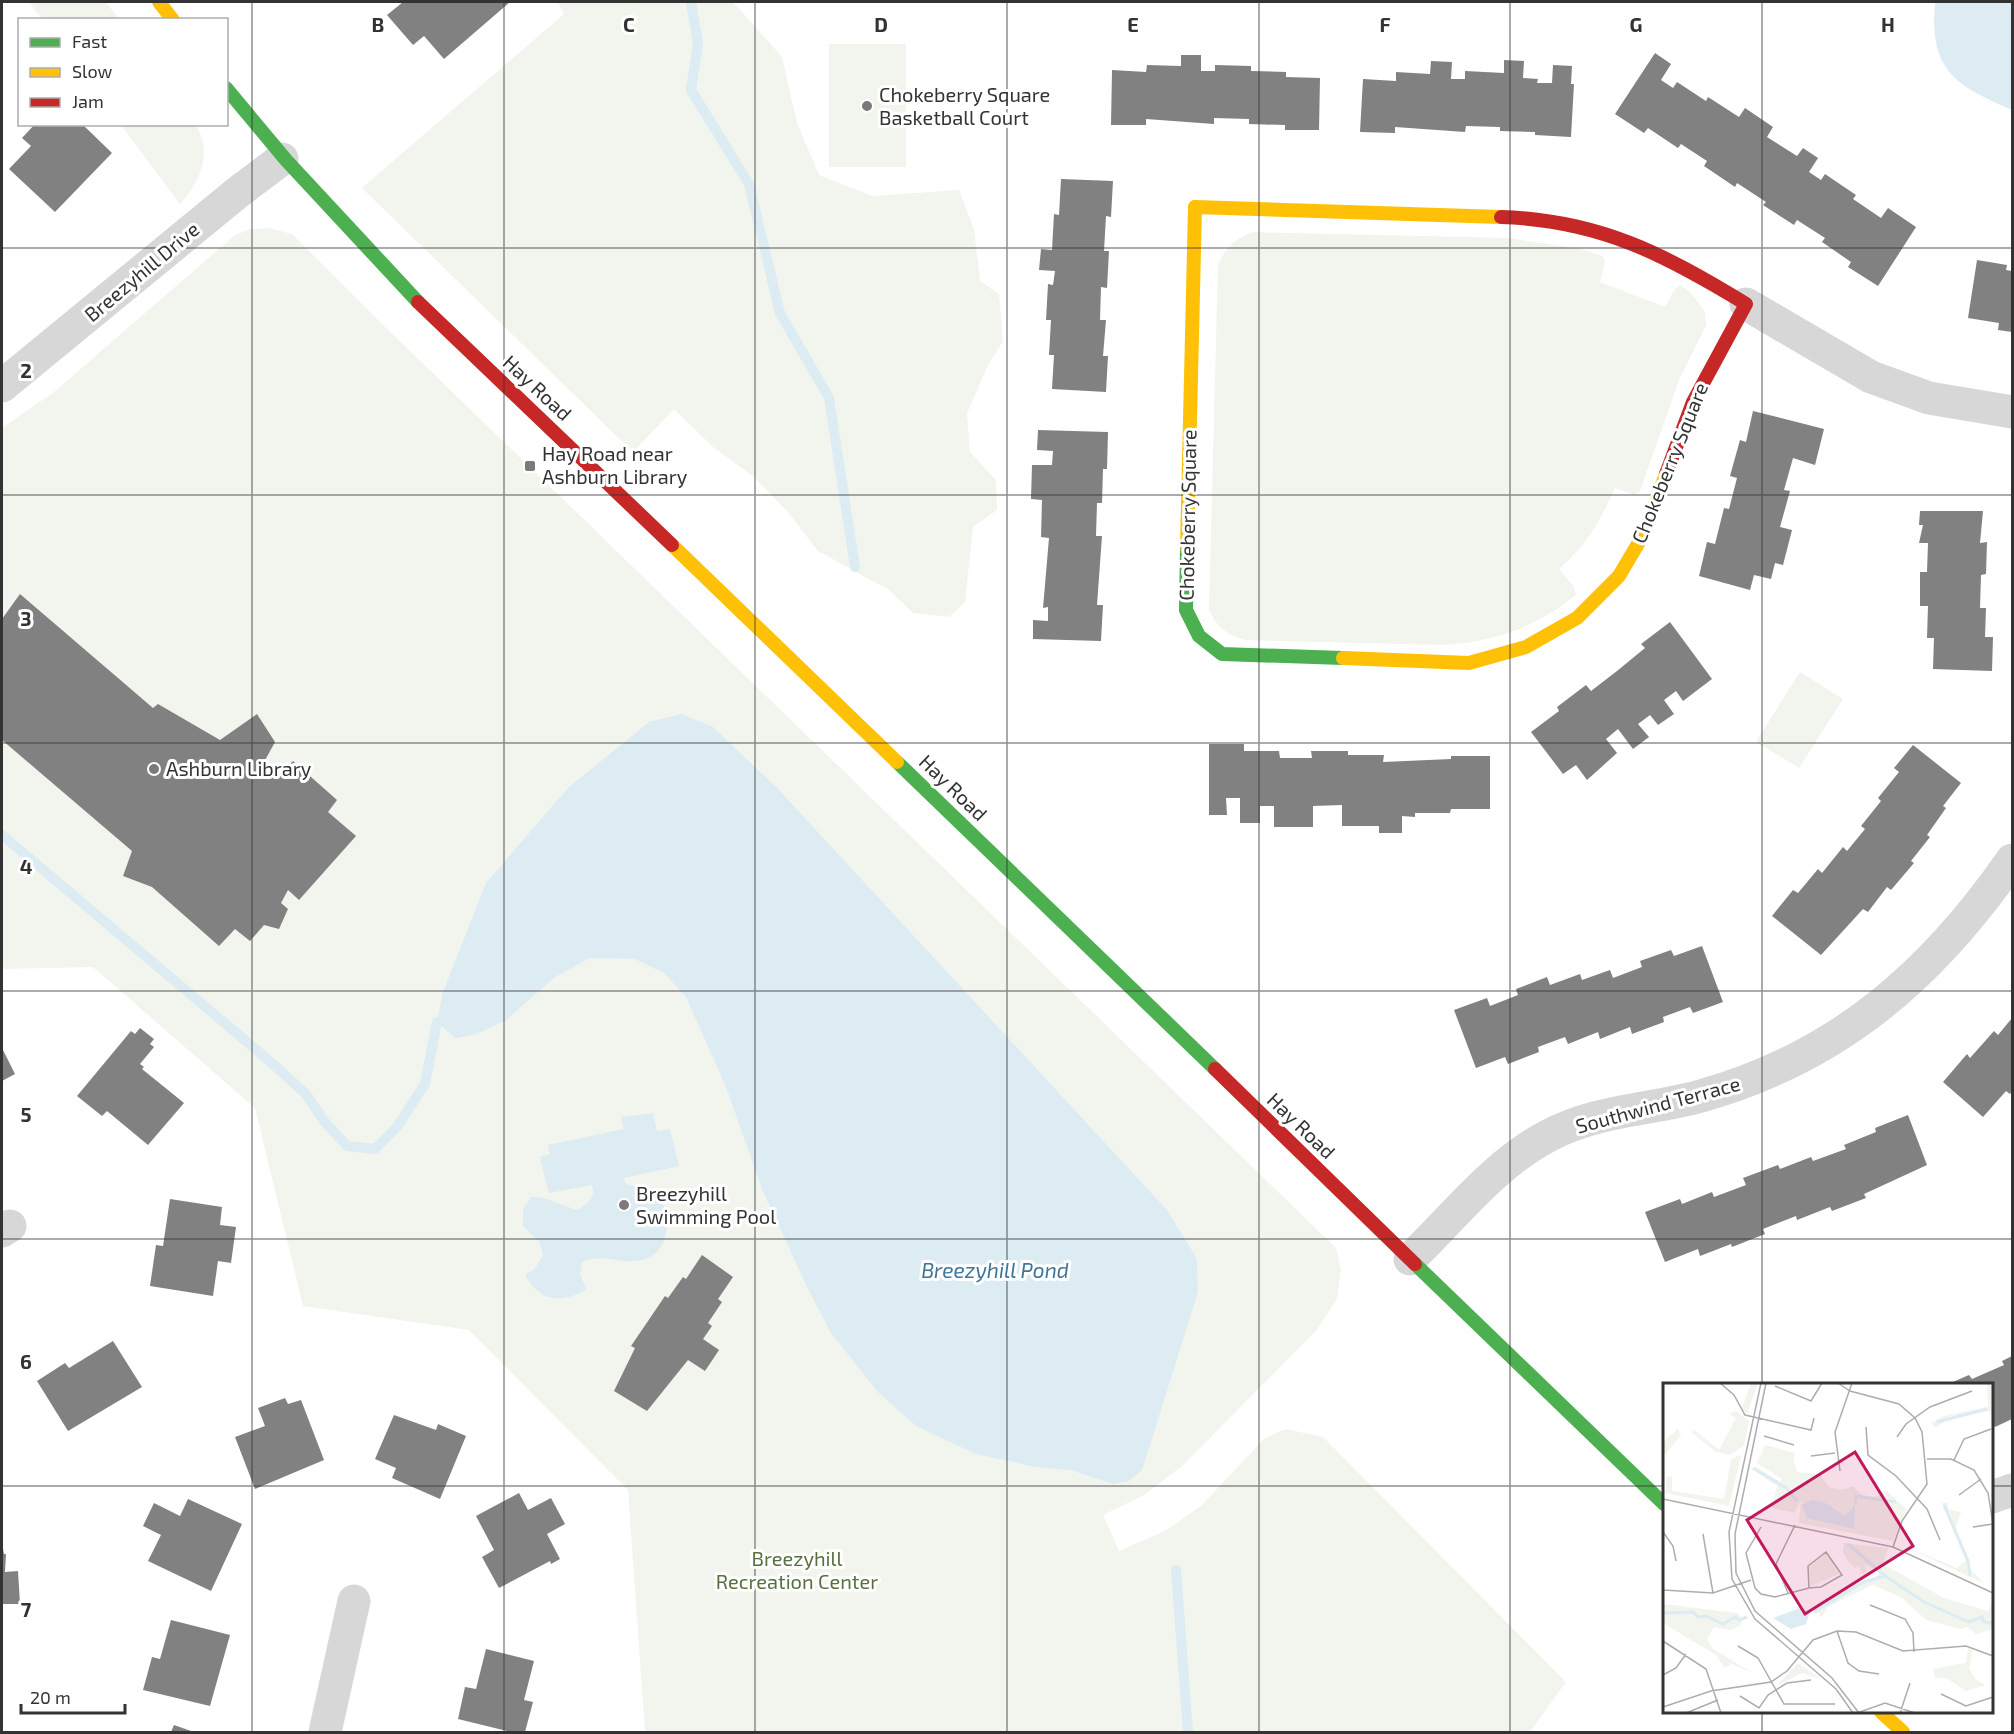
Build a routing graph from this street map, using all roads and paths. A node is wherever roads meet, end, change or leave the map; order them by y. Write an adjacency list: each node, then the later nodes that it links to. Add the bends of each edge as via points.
1 (159, 2): 2 (street)
2 (171, 18)
3 (228, 91): 4 (street, Hay Road)
4 (282, 159): 6 (street, Breezyhill Drive); 9 (street, Hay Road, via 382,267 649,520)
5 (1746, 304): 5 (street, Chokeberry Square, via 1679,262 1594,227 1569,222 1195,207 1186,610 1199,636 1222,654 1469,663 1526,647 1552,634 1600,598 1640,541 1693,402); 7 (street, Chokeberry Square, via 1871,377 1929,398)
6 (2, 386)
7 (2013, 412)
8 (2013, 860): 9 (street, Southwind Terrace, via 1986,898 1916,976 1884,1004 1822,1047 1736,1086 1683,1101 1607,1114 1550,1135 1512,1158)
9 (1410, 1259): 12 (street, Hay Road)
10 (2013, 1490): 11 (street)
11 (1993, 1497)
12 (1663, 1502)
13 (354, 1601): 15 (street)
14 (1882, 1713): 16 (street)
15 (325, 1732)
16 (1903, 1732)

